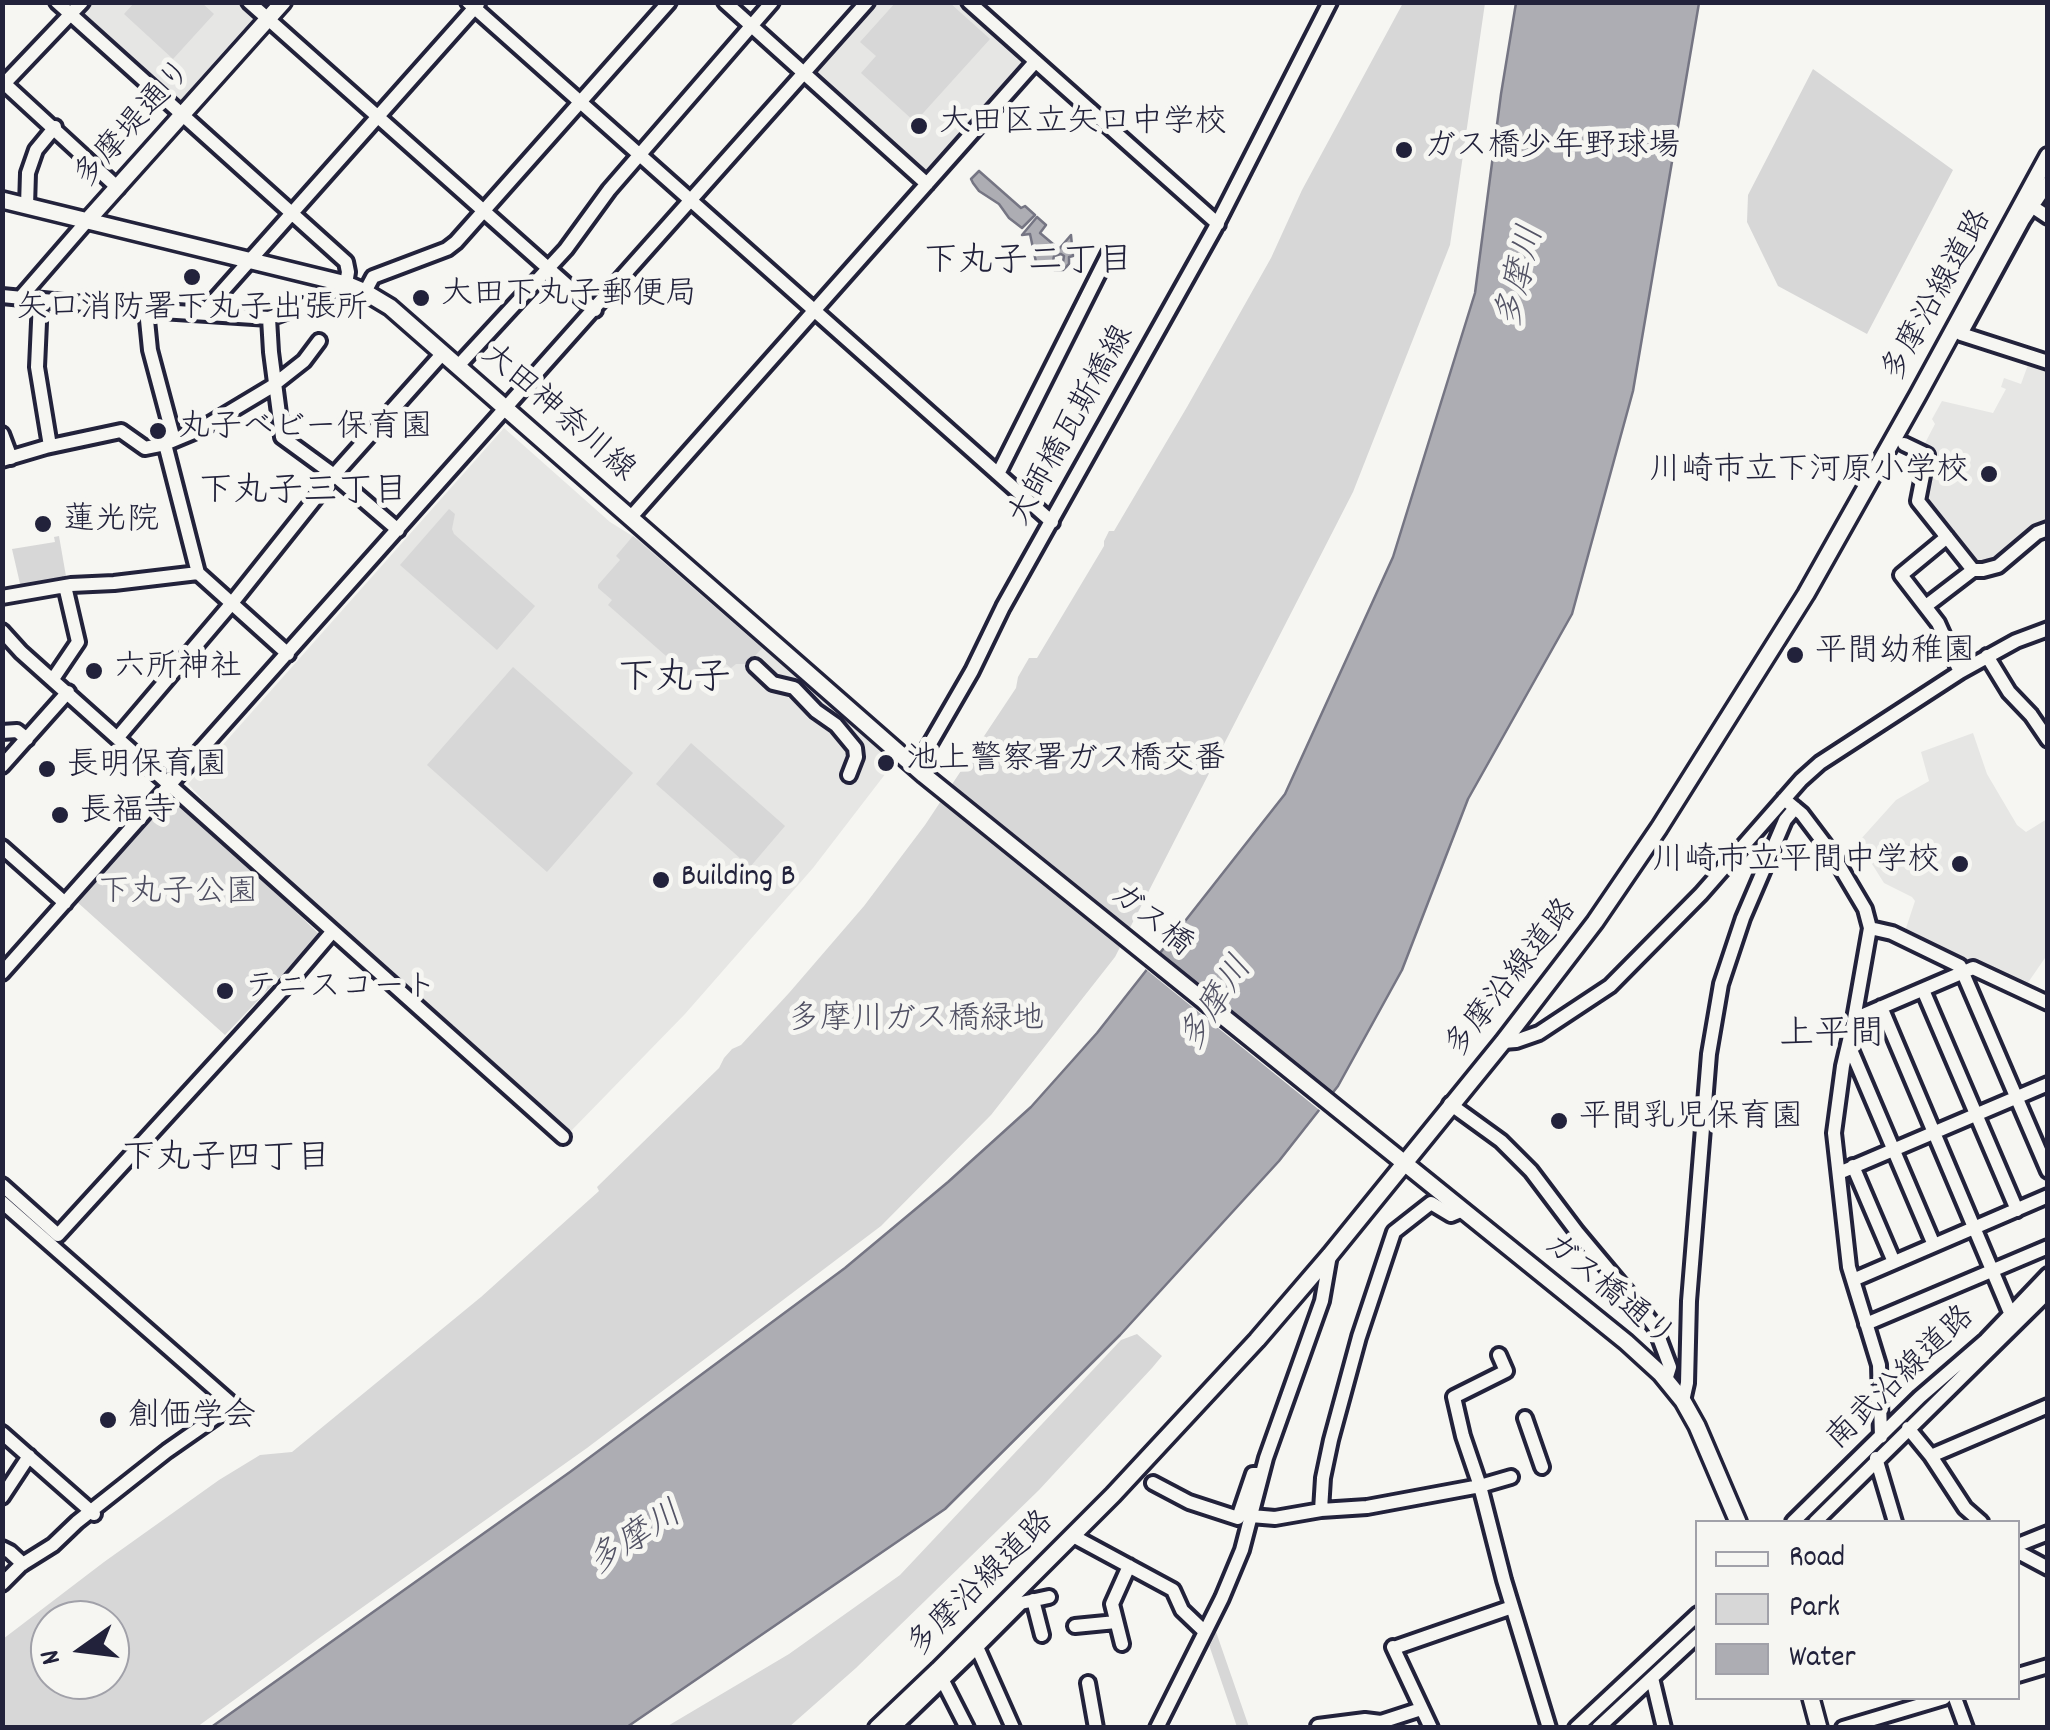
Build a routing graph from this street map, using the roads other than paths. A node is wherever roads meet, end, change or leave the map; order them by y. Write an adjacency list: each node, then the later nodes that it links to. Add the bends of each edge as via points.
1 (57, 2): 12 (street)
2 (82, 2): 12 (street)
3 (249, 2): 13 (street)
4 (282, 2): 13 (main road, 多摩堤通り)
5 (668, 2): 18 (street)
6 (725, 2): 14 (street)
7 (772, 2): 14 (street)
8 (867, 2): 16 (street)
9 (969, 2): 15 (street)
10 (1330, 2): 35 (street, 大師橋瓦斯橋線)
11 (474, 4): 18 (street); 20 (street)
12 (72, 14): 17 (street); 19 (street)
13 (268, 19): 19 (main road, 多摩堤通り); 20 (street)
14 (751, 26): 16 (street); 22 (street)
15 (1036, 62): 25 (street); 35 (street)
16 (803, 74): 25 (street); 28 (street)
17 (4, 85): 21 (street)
18 (580, 103): 22 (street); 32 (street)
19 (182, 115): 26 (main road, 多摩堤通り); 31 (street)
20 (378, 117): 31 (street); 32 (street)
21 (54, 127): 26 (street); 29 (street, via 28,172)
22 (639, 154): 28 (street); 38 (street)
23 (2048, 156): 100 (main road, 多摩沿線道路, via 1806,594 1596,922)
24 (2048, 183): 30 (street)
25 (927, 184): 46 (street)
26 (118, 188): 34 (main road, 多摩堤通り)
27 (2, 200): 29 (main road, 多摩堤通り)
28 (691, 201): 45 (street); 46 (street)
29 (27, 206): 34 (main road, 多摩堤通り)
30 (2033, 207): 33 (street); 51 (street, via 1961,334)
31 (292, 212): 37 (street); 39 (street, via 346,262)
32 (483, 212): 38 (street); 40 (street, via 453,246 372,277)
33 (2048, 217)
34 (87, 221): 37 (main road, 大田神奈川線); 42 (street)
35 (1218, 224): 63 (street, 大師橋瓦斯橋線)
36 (1109, 253): 60 (street)
37 (250, 261): 39 (main road, 大田神奈川線); 47 (street)
38 (548, 268): 45 (street); 52 (street)
39 (346, 284): 40 (main road, 大田神奈川線); 48 (street)
40 (365, 292): 50 (main road, 大田神奈川線)
41 (2, 296): 42 (street)
42 (21, 297): 43 (street)
43 (40, 300): 44 (street); 58 (street, via 36,367)
44 (146, 310): 47 (street); 56 (street)
45 (595, 310): 54 (street)
46 (814, 312): 60 (street); 62 (street)
47 (203, 314): 48 (street)
48 (270, 318): 53 (street)
49 (320, 342): 53 (street)
50 (443, 352): 52 (main road, 大田神奈川線); 61 (street)
51 (2048, 362)
52 (458, 366): 54 (main road, 大田神奈川線)
53 (274, 384): 56 (street); 61 (street, via 282,437)
54 (506, 408): 62 (main road, 大田神奈川線); 65 (street)
55 (2, 434): 59 (street)
56 (170, 442): 58 (street, via 144,448 121,430); 68 (street)
57 (1904, 444): 66 (street, via 1927,455 1917,497)
58 (50, 446): 59 (street)
59 (7, 459)
60 (998, 474): 63 (street)
61 (334, 475): 65 (street); 71 (street)
62 (631, 517): 86 (main road, 大田神奈川線)
63 (1052, 522): 86 (street, 大師橋瓦斯橋線)
64 (2048, 529): 67 (street, via 1998,566)
65 (398, 530): 75 (street)
66 (1947, 538): 67 (street); 72 (street, via 1901,575)
67 (1974, 570): 72 (street)
68 (198, 573): 69 (street); 71 (street)
69 (66, 586): 70 (street); 79 (street, via 78,642)
70 (2, 597)
71 (232, 603): 75 (street); 82 (street)
72 (1926, 606): 78 (street)
73 (2048, 629): 76 (street)
74 (2, 631): 79 (street)
75 (288, 654): 88 (street)
76 (1987, 656): 78 (street); 84 (street)
77 (754, 666): 87 (street, via 773,683 790,685 836,725 855,748)
78 (1960, 672): 89 (street, via 1820,763)
79 (53, 679): 80 (street)
80 (68, 692): 82 (street); 83 (street)
81 (3, 732): 83 (street, via 18,731)
82 (118, 737): 88 (street)
83 (26, 739): 85 (street)
84 (2048, 740)
85 (2, 766)
86 (920, 771): 108 (main road, ガス橋)
87 (849, 774)
88 (170, 784): 91 (street); 93 (street)
89 (1789, 804): 92 (street, via 1833,855 1866,909); 100 (street, via 1610,986 1539,1033); 132 (street, via 1721,984 1709,1054)
90 (2, 847): 91 (street)
91 (65, 903): 95 (street)
92 (1870, 928): 94 (street); 99 (street)
93 (333, 932): 107 (street); 114 (street, via 58,1235)
94 (1968, 970): 96 (street); 97 (street); 103 (street)
95 (2, 974)
96 (1923, 990): 98 (street); 105 (street)
97 (2048, 1003)
98 (1882, 1007): 99 (street); 106 (street)
99 (1854, 1019): 101 (street)
100 (1503, 1042): 104 (main road, 多摩沿線道路)
101 (1848, 1043): 109 (street); 113 (street, via 1834,1133)
102 (2048, 1084): 103 (street)
103 (2016, 1097): 105 (street); 112 (street)
104 (1450, 1104): 110 (main road, 多摩沿線道路); 131 (street, via 1531,1171 1634,1300 1655,1327 1670,1367)
105 (1976, 1114): 106 (street); 118 (street)
106 (1935, 1132): 109 (street); 119 (street)
107 (564, 1137)
108 (1385, 1149): 110 (main road, ガス橋通り)
109 (1894, 1149): 111 (street); 120 (street)
110 (1404, 1163): 117 (main road, ガス橋通り); 122 (main road, 多摩沿線道路)
111 (1854, 1166): 113 (street); 123 (street)
112 (2048, 1170)
113 (1839, 1173): 125 (street)
114 (2, 1185)
115 (2048, 1196): 118 (street)
116 (2, 1202): 148 (street, via 233,1404)
117 (1463, 1210): 131 (main road, ガス橋通り); 147 (street, via 1451,1216 1431,1203 1394,1232 1359,1337)
118 (2016, 1210): 119 (street)
119 (1976, 1227): 120 (street); 124 (street)
120 (1934, 1245): 123 (street)
121 (2048, 1247): 124 (street)
122 (1330, 1255): 142 (street, via 1322,1301); 156 (main road, 多摩沿線道路)
123 (1894, 1262): 125 (street)
124 (1992, 1269): 128 (street); 129 (street)
125 (1851, 1273): 129 (street)
126 (2048, 1274): 128 (street, 南武沿線道路)
127 (2048, 1292): 135 (street, 南武沿線道路)
128 (2011, 1315): 137 (street, 南武沿線道路)
129 (1866, 1324): 137 (street, via 1879,1365)
130 (1499, 1355): 145 (street, via 1506,1372 1454,1397)
131 (1666, 1380): 132 (main road, ガス橋通り)
132 (1684, 1401): 150 (main road, ガス橋通り)
133 (2048, 1406): 139 (street)
134 (1525, 1418): 141 (street)
135 (1908, 1428): 139 (street); 140 (street, 南武沿線道路)
136 (2, 1433): 138 (street)
137 (1877, 1442): 140 (street); 151 (street, 南武沿線道路)
138 (29, 1456): 146 (street); 148 (street)
139 (1931, 1456): 154 (street)
140 (1876, 1462): 152 (street, 南武沿線道路); 153 (street)
141 (1542, 1467)
142 (1261, 1474): 144 (street, via 1252,1474 1238,1518); 149 (street)
143 (1511, 1476): 145 (street)
144 (1153, 1483)
145 (1480, 1486): 147 (street); 166 (street)
146 (2, 1497)
147 (1321, 1510): 149 (street)
148 (93, 1512): 160 (street)
149 (1251, 1516): 170 (street)
150 (1737, 1520)
151 (1795, 1520)
152 (1817, 1520)
153 (1894, 1520)
154 (1979, 1520)
155 (2048, 1533): 158 (street)
156 (1072, 1536): 161 (street); 165 (main road, 多摩沿線道路)
157 (2, 1548): 160 (street)
158 (2020, 1548)
159 (2020, 1550): 162 (street)
160 (23, 1564): 163 (street)
161 (1129, 1566): 168 (street, via 1112,1604); 170 (street, via 1173,1590)
162 (2048, 1568)
163 (2, 1584)
164 (1050, 1596): 165 (street)
165 (1023, 1599): 171 (street); 174 (street); 177 (main road, 多摩沿線道路)
166 (1512, 1608): 183 (street, via 1394,1648); 194 (street)
167 (1695, 1617): 195 (street)
168 (1116, 1622): 169 (street); 173 (street)
169 (1074, 1626)
170 (1205, 1632): 192 (street)
171 (1042, 1635)
172 (1695, 1638): 178 (street)
173 (1122, 1644)
174 (977, 1647): 177 (street); 190 (street)
175 (2048, 1666): 176 (street)
176 (2020, 1674)
177 (941, 1676): 184 (street); 186 (main road, 多摩沿線道路); 189 (street)
178 (1652, 1678): 196 (street); 197 (street)
179 (1088, 1683): 191 (street)
180 (1812, 1700): 198 (main road)
181 (1937, 1700): 199 (street)
182 (1956, 1700): 200 (street)
183 (1421, 1709): 185 (street, via 1381,1722); 193 (street)
184 (910, 1711): 187 (street); 188 (street)
185 (1318, 1726)
186 (877, 1728)
187 (893, 1728)
188 (918, 1728)
189 (966, 1728)
190 (1013, 1728)
191 (1096, 1728)
192 (1156, 1728)
193 (1430, 1728)
194 (1550, 1728)
195 (1576, 1728)
196 (1598, 1728)
197 (1664, 1728)
198 (1819, 1728)
199 (1843, 1728)
200 (1966, 1728)

